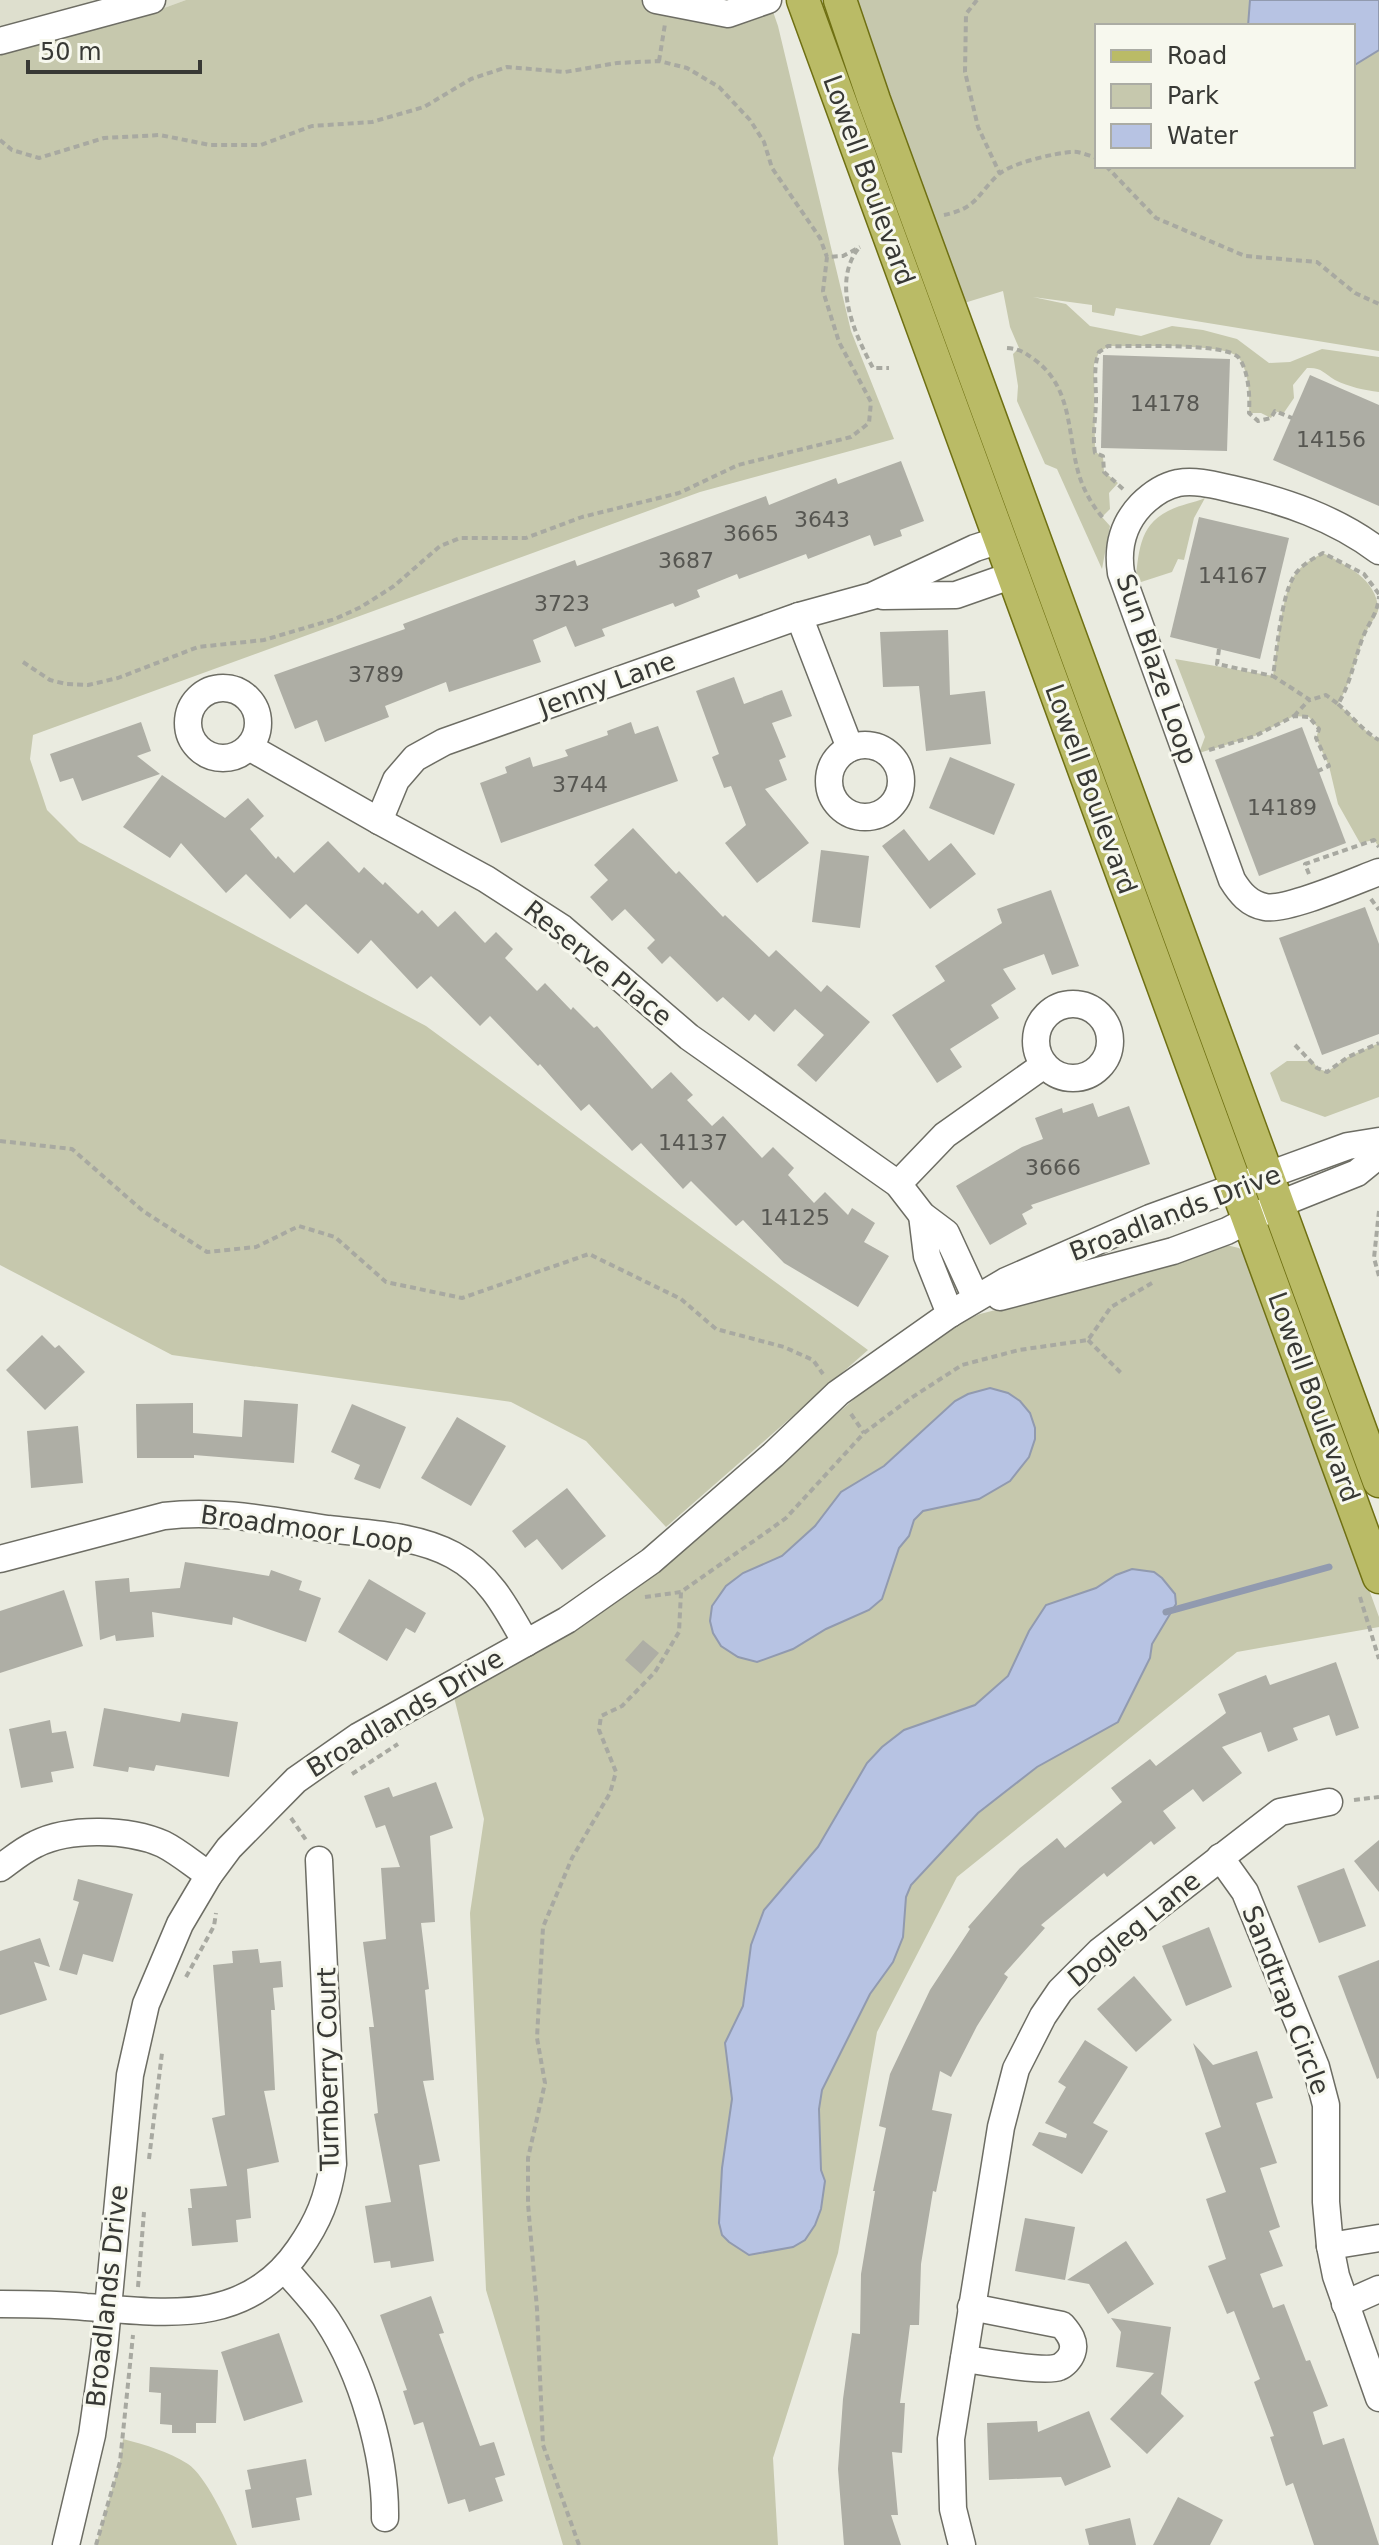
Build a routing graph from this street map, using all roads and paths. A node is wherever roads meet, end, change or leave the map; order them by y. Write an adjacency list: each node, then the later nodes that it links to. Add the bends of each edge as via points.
1 (152, 0): 7 (street)
2 (768, 0): 6 (street, via 728,14)
3 (803, 0): 21 (main road, Lowell Boulevard)
4 (840, 0): 51 (main road, Lowell Boulevard)
5 (977, 0): 12 (path, via 966,14 965,72 978,127)
6 (662, 1): 8 (path)
7 (0, 41)
8 (659, 61): 9 (path, via 565,72 507,67 471,79 424,107 372,122 312,126 261,145 210,145 160,135 104,138 39,158 12,150); 14 (path, via 687,68 719,87 750,120 772,168 820,238)
9 (0, 140)
10 (1095, 157): 12 (path, via 1075,151)
11 (1108, 168): 15 (path, via 1156,218 1245,256 1317,262 1355,293)
12 (1000, 174): 13 (path, via 963,211)
13 (944, 215)
14 (827, 257): 17 (path, via 860,247 849,260 848,300 873,368); 29 (path, via 823,291 839,342 871,402 869,423 851,437 738,465 679,493 582,517 526,538 460,538 440,546 361,607 264,640 198,647 88,685 50,680)
15 (1379, 304)
16 (1007, 348): 20 (path, via 1019,349 1044,367 1059,387 1079,476 1095,509 1110,526)
17 (889, 368)
18 (1292, 418): 19 (path, via 1275,411 1271,418 1258,421 1249,413 1245,372 1231,350 1108,346 1094,365 1093,440 1095,453 1103,456 1104,472)
19 (1127, 494)
20 (1124, 531): 22 (street, Sun Blaze Loop, via 1149,496 1181,483 1204,482 1297,507 1332,521); 42 (street, Sun Blaze Loop, via 1121,573 1240,893 1257,905 1280,908)
21 (1000, 540): 23 (main road, Lowell Boulevard); 25 (street, Jenny Lane)
22 (1379, 551)
23 (1013, 575): 25 (street, Jenny Lane, via 956,595); 51 (main road, Lowell Boulevard)
24 (1379, 595): 26 (path); 30 (path, via 1364,574 1323,553 1308,561 1293,577)
25 (872, 596): 27 (street, Jenny Lane)
26 (1379, 610): 32 (path)
27 (799, 616): 36 (street); 39 (street, Jenny Lane, via 444,742 415,758 396,780)
28 (1219, 649): 30 (path, via 1217,664)
29 (23, 662)
30 (1273, 676): 31 (path)
31 (1310, 700): 32 (path, via 1326,695); 33 (path)
32 (1338, 704): 34 (path)
33 (1294, 716): 37 (path, via 1255,736); 38 (path, via 1309,717 1319,729 1316,738 1329,766)
34 (1379, 740)
35 (249, 747): 39 (street, Reserve Place)
36 (850, 748)
37 (1199, 753)
38 (1318, 771)
39 (379, 821): 50 (street, Reserve Place, via 562,928 689,1037)
40 (1379, 847): 41 (path, via 1374,840 1305,864)
41 (1311, 879)
42 (1375, 884): 43 (path)
43 (1379, 910)
44 (1379, 1043): 45 (path, via 1327,1072)
45 (1295, 1045)
46 (1044, 1065): 50 (street, via 945,1135)
47 (0, 1141): 60 (path, via 72,1149 143,1211 207,1252 256,1247 299,1226 335,1237 386,1282 462,1298 589,1254 681,1299 716,1329 813,1360)
48 (1379, 1141): 51 (street, Broadlands Drive, via 1348,1146)
49 (1379, 1155): 51 (street, Broadlands Drive, via 1357,1173)
50 (898, 1184): 53 (street, Reserve Place)
51 (1257, 1197): 56 (street, Broadlands Drive, via 1150,1218); 56 (street, Broadlands Drive, via 1227,1231 1173,1251 1009,1296); 62 (main road, Lowell Boulevard); 65 (main road, Lowell Boulevard)
52 (1379, 1211): 54 (path, via 1374,1258)
53 (922, 1215): 56 (street, Reserve Place, via 946,1233); 57 (street, via 927,1256)
54 (1379, 1276)
55 (1159, 1279): 58 (path, via 1111,1307)
56 (976, 1298): 57 (street, Broadlands Drive)
57 (950, 1314): 60 (street, Broadlands Drive)
58 (1088, 1340): 59 (path); 61 (path, via 962,1365)
59 (1121, 1373)
60 (838, 1393): 61 (path); 67 (street, Broadlands Drive, via 651,1561)
61 (864, 1433): 63 (path)
62 (1379, 1481)
63 (768, 1531)
64 (0, 1559): 67 (street, Broadmoor Loop, via 190,1513 386,1536 454,1555 500,1595)
65 (1369, 1584): 68 (path)
66 (681, 1592): 87 (path, via 679,1632 655,1672 622,1706 601,1716 599,1730 616,1772 543,1927 537,2038 545,2083 528,2158 528,2204 543,2445)
67 (526, 1643): 74 (street, Broadlands Drive, via 359,1736 296,1780)
68 (1379, 1659)
69 (1329, 1802): 71 (street, Dogleg Lane, via 1280,1812)
70 (290, 1816): 72 (path)
71 (1220, 1857): 76 (street, Sandtrap Circle, via 1245,1892 1316,2067 1326,2105); 81 (street, Dogleg Lane, via 1080,1968 1043,2016 1009,2090)
72 (319, 1860): 77 (street, Turnberry Court, via 333,2164 320,2216)
73 (0, 1868): 74 (street, via 45,1840 100,1832 165,1845)
74 (209, 1875): 82 (street, Broadlands Drive, via 180,1924 143,2018 130,2075)
75 (1379, 2238): 76 (street)
76 (1330, 2246): 80 (street, Sandtrap Circle)
77 (284, 2268): 82 (street, Turnberry Court, via 262,2288 230,2305 198,2312); 85 (street, via 325,2317 346,2356 379,2452)
78 (1379, 2289): 80 (street)
79 (0, 2304): 82 (street)
80 (1345, 2304): 84 (street, Sandtrap Circle)
81 (971, 2307): 83 (street, Dogleg Lane); 83 (street, via 1062,2325 1073,2344 1066,2362 1050,2369)
82 (108, 2308): 86 (street, Broadlands Drive, via 92,2435)
83 (964, 2359): 88 (street, Dogleg Lane, via 950,2469)
84 (1379, 2398)
85 (385, 2518)
86 (66, 2545)
87 (579, 2545)
88 (962, 2545)

